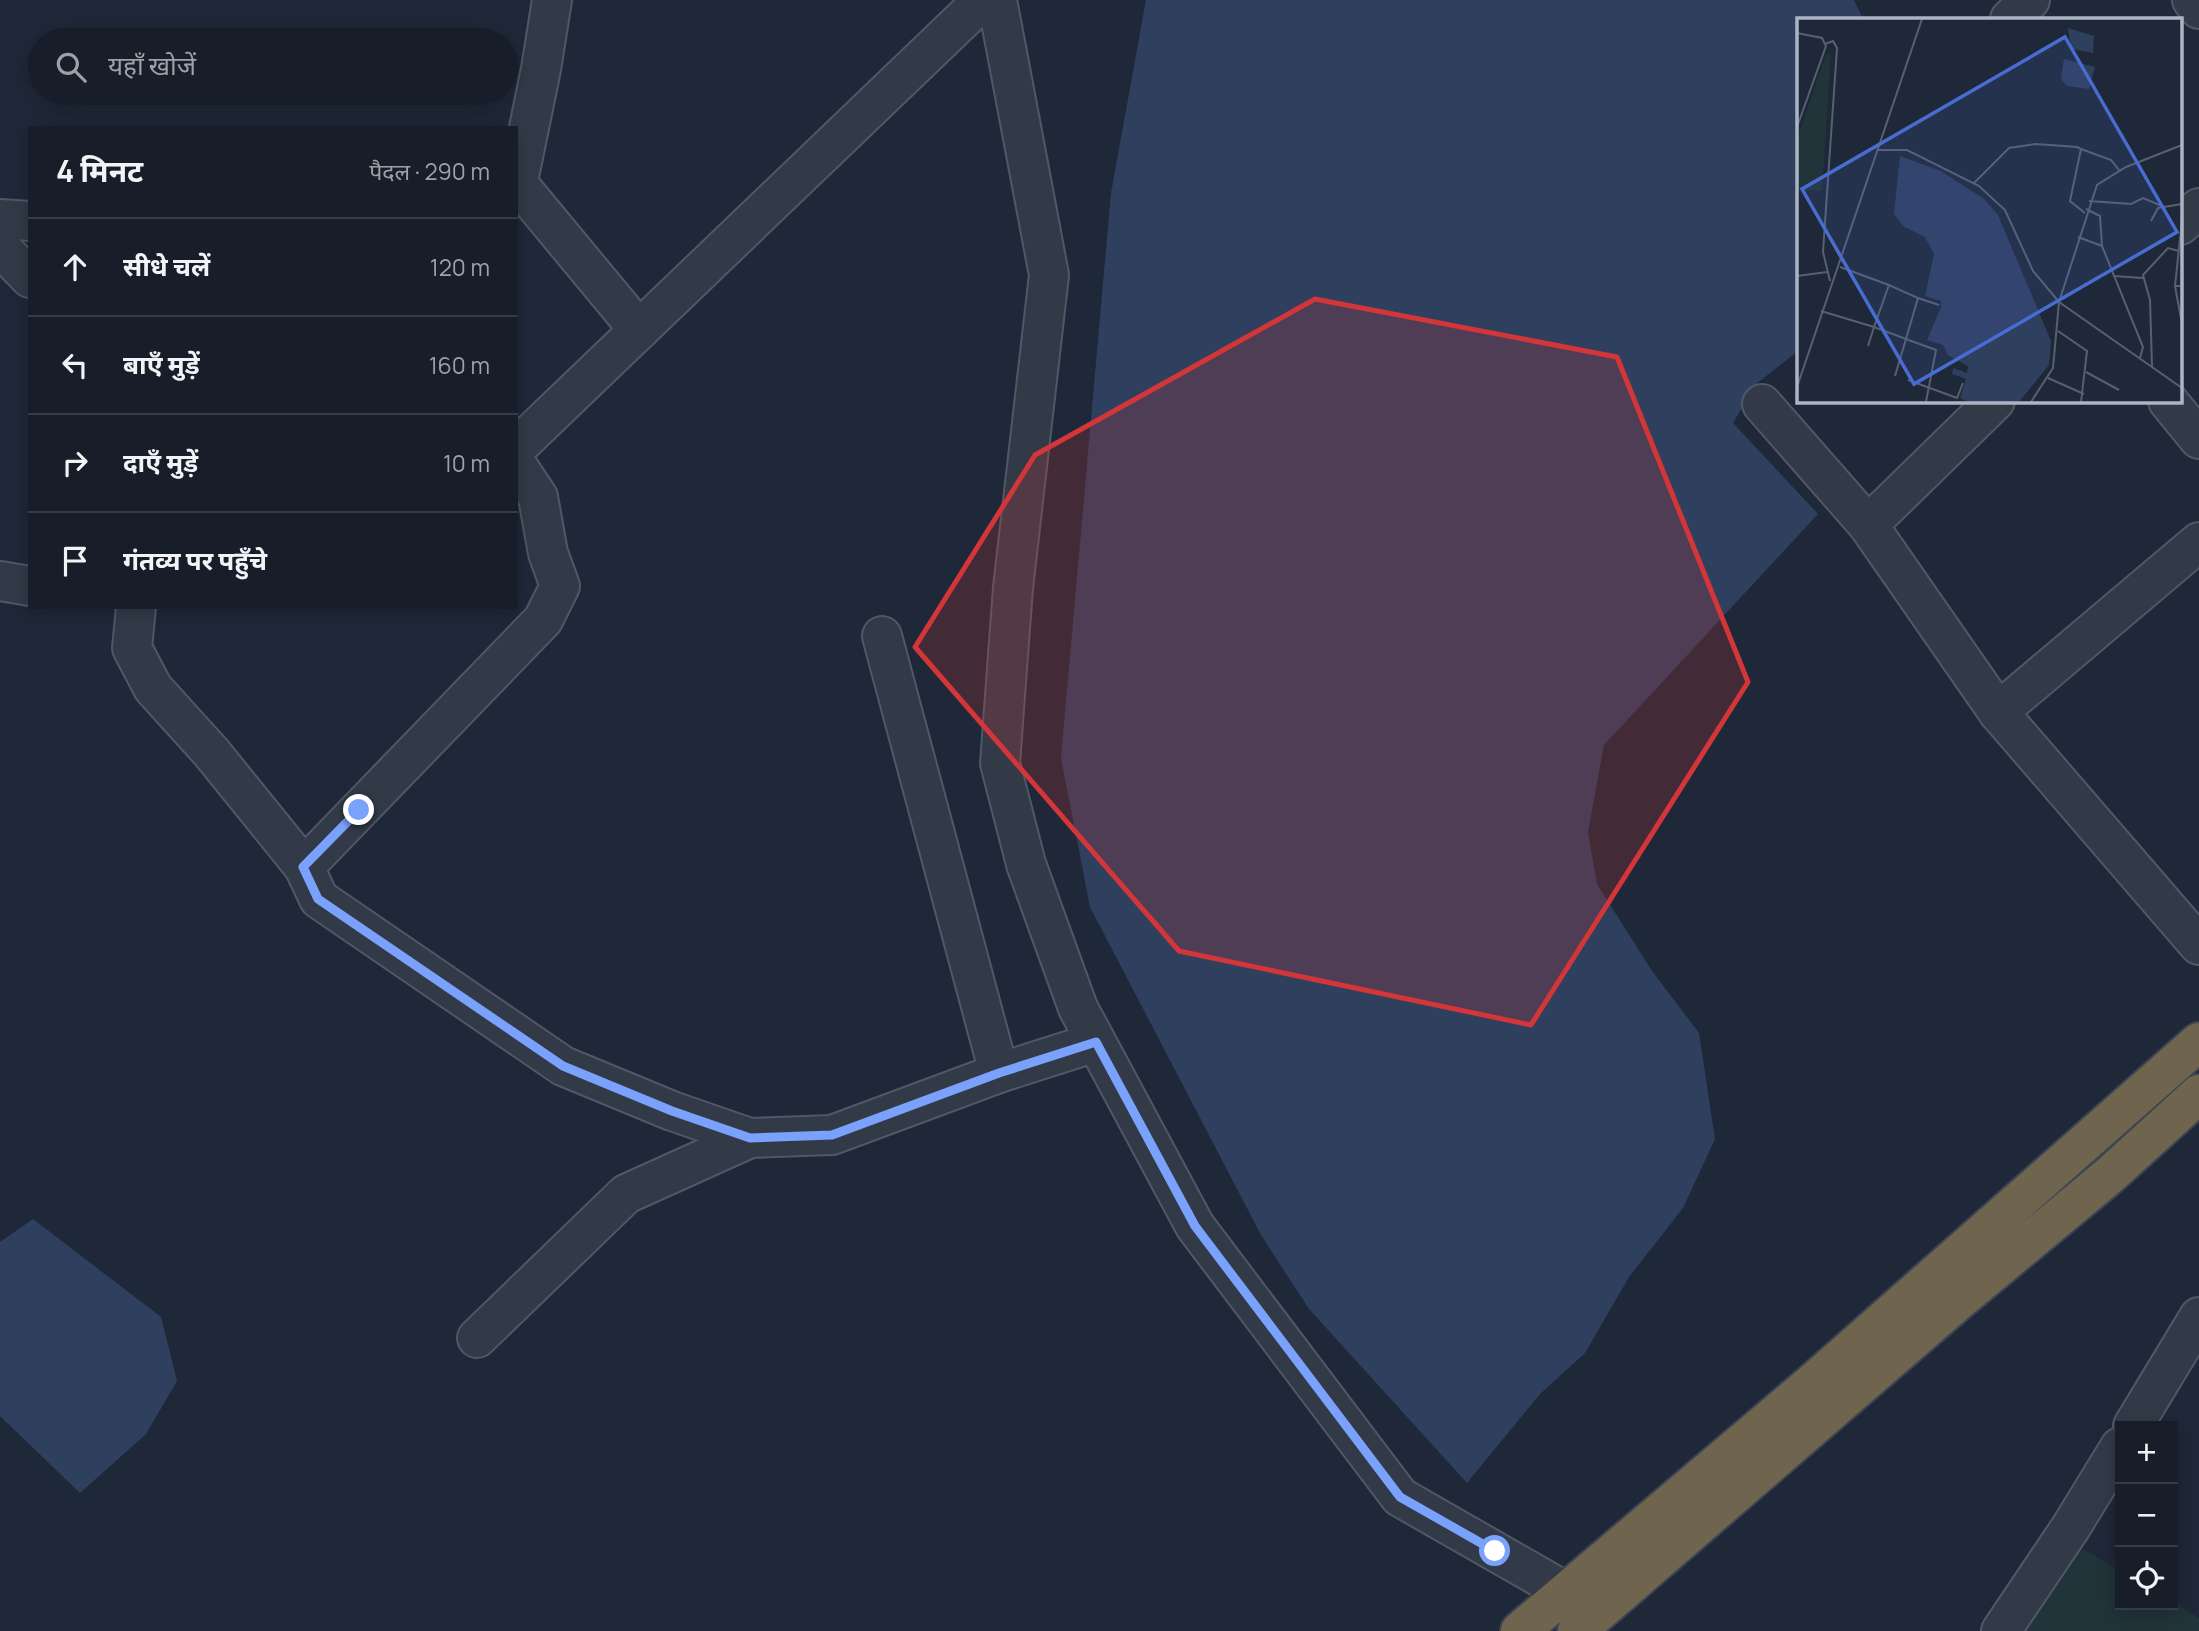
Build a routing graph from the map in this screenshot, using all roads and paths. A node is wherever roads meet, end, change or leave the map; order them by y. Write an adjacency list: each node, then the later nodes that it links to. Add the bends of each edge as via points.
1 (552, 0): 8 (street)
2 (983, 0): 16 (street)
3 (997, 0): 32 (street, via 1049,275 1013,588 1000,763 1026,864 1078,1007)
4 (2030, 0): 7 (street)
5 (2192, 0): 6 (street)
6 (2199, 9)
7 (2011, 18)
8 (518, 182)
9 (518, 188): 16 (street)
10 (2199, 208): 13 (street)
11 (0, 219): 12 (street)
12 (28, 221)
13 (2182, 223)
14 (0, 247): 15 (street)
15 (28, 276)
16 (639, 330): 21 (street)
17 (1994, 402): 23 (street)
18 (2169, 402): 20 (street)
19 (1762, 404): 23 (street)
20 (2199, 439)
21 (518, 446)
22 (518, 467): 30 (street, via 538,497 548,553 560,586 543,620)
23 (1868, 525): 29 (street)
24 (2199, 542): 29 (street)
25 (0, 581): 26 (street)
26 (28, 586)
27 (136, 609): 30 (street, via 132,648 153,688)
28 (882, 636): 34 (street)
29 (1998, 712): 31 (street)
30 (303, 867): 36 (street, via 318,899 563,1066)
31 (2199, 945)
32 (1096, 1042): 34 (street); 41 (street, via 1195,1226 1400,1497)
33 (2199, 1042): 41 (highway, via 1810,1385)
34 (999, 1073): 36 (street, via 832,1135)
35 (2199, 1094): 42 (highway)
36 (750, 1138): 38 (street, via 626,1194)
37 (2199, 1317): 39 (street)
38 (477, 1338)
39 (2136, 1421)
40 (2115, 1455): 44 (street)
41 (1566, 1592): 42 (street); 43 (highway)
42 (1586, 1623)
43 (1520, 1631)
44 (2001, 1631)

